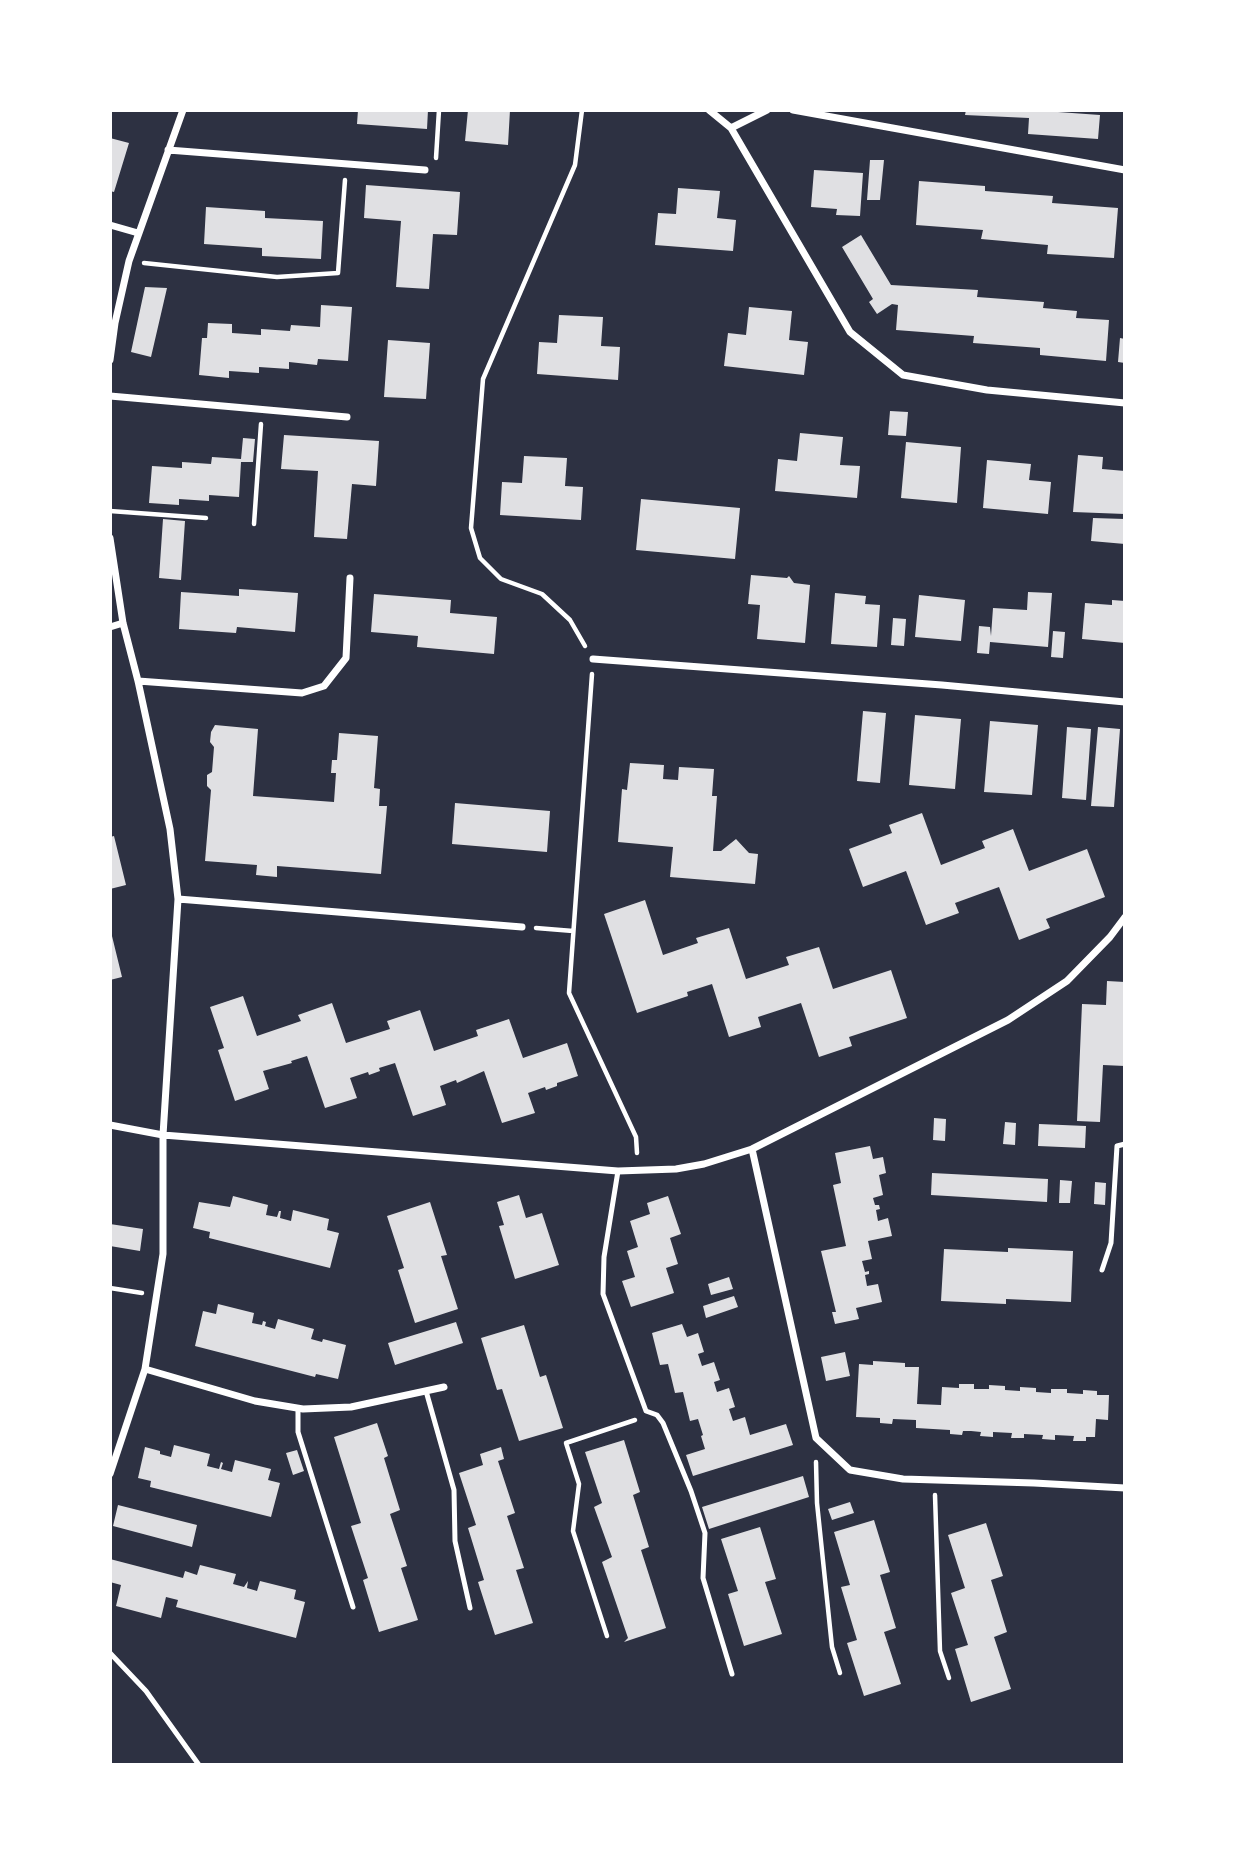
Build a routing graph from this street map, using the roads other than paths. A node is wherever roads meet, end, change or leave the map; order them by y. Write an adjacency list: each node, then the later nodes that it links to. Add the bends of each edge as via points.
1 (183, 110): 6 (street)
2 (709, 110): 5 (street)
3 (767, 110): 5 (street)
4 (793, 110): 8 (street)
5 (731, 128): 13 (street, via 850,332 902,375 987,390)
6 (168, 150): 7 (street); 10 (street)
7 (425, 170)
8 (1125, 170)
9 (110, 225): 10 (street)
10 (138, 233): 11 (street)
11 (110, 360)
12 (110, 396): 14 (street)
13 (1125, 402)
14 (347, 417)
15 (110, 538): 17 (street)
16 (350, 578): 20 (street, via 346,658 324,686 302,693)
17 (122, 623): 18 (street); 20 (street)
18 (110, 627)
19 (593, 659): 21 (street)
20 (138, 681): 22 (street, via 170,829)
21 (1125, 702)
22 (178, 899): 24 (street); 26 (street)
23 (1125, 917): 28 (street, via 1067,981 1008,1020)
24 (522, 927)
25 (110, 1125): 26 (street)
26 (163, 1135): 29 (street); 31 (street, via 163,1254)
27 (1125, 1144): 30 (lane, via 1117,1146 1111,1243)
28 (752, 1149): 29 (street, via 676,1170); 36 (street, via 816,1438 850,1470 904,1479)
29 (618, 1171): 40 (lane, via 603,1294 646,1411 663,1423 679,1457 705,1534 703,1578)
30 (1102, 1270)
31 (145, 1369): 34 (street, via 243,1398); 35 (street)
32 (444, 1387): 33 (street)
33 (426, 1391): 34 (street, via 351,1407); 38 (lane, via 454,1490 455,1541)
34 (298, 1408): 37 (lane, via 298,1432)
35 (110, 1474)
36 (1125, 1488)
37 (353, 1607)
38 (470, 1608)
39 (110, 1653): 41 (lane, via 146,1691)
40 (732, 1674)
41 (199, 1765)

